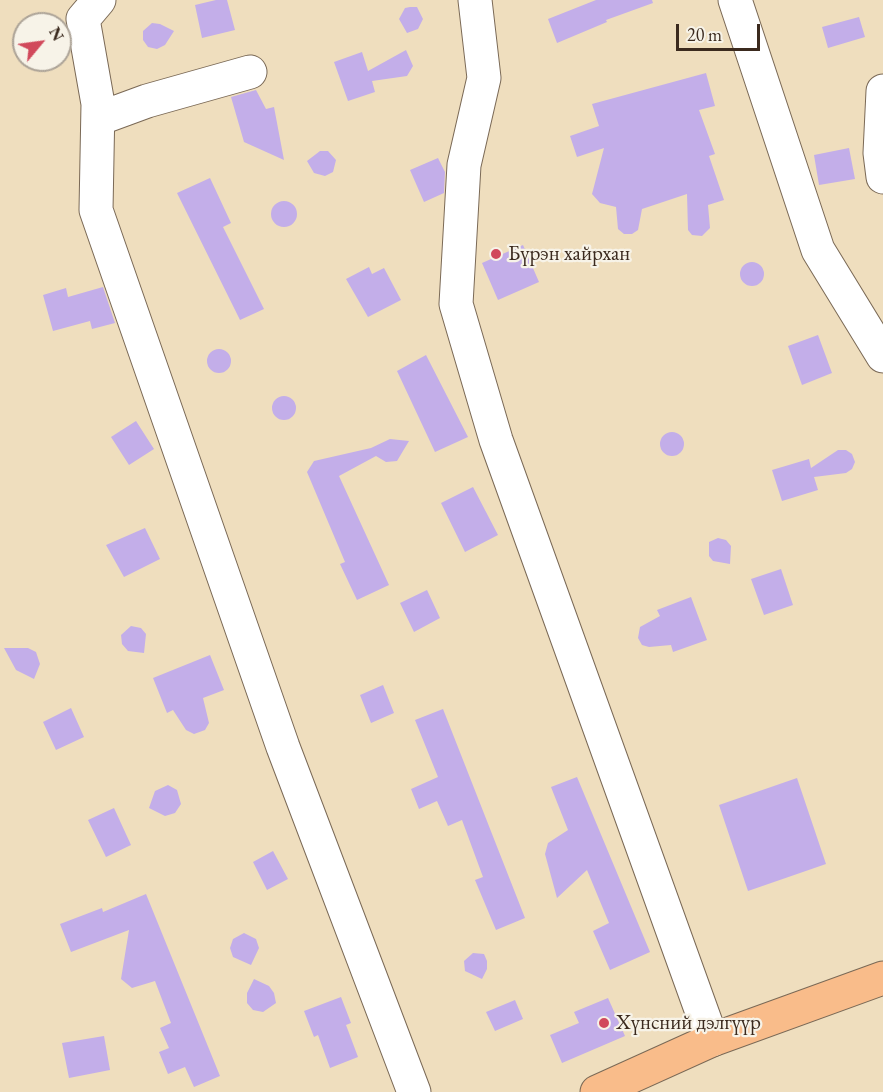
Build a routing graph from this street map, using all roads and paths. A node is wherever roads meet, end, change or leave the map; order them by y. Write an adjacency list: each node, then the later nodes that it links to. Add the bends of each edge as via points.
1 (99, 0): 6 (street, via 82,19)
2 (475, 0): 10 (street, via 484,78 464,165 456,304 496,440)
3 (735, 0): 8 (street, via 818,250)
4 (250, 72): 6 (street)
5 (883, 91): 7 (street)
6 (99, 119): 11 (street, via 96,210 283,747)
7 (883, 177)
8 (883, 356)
9 (883, 978): 10 (main road)
10 (712, 1040): 12 (main road)
11 (414, 1092)
12 (597, 1092)

